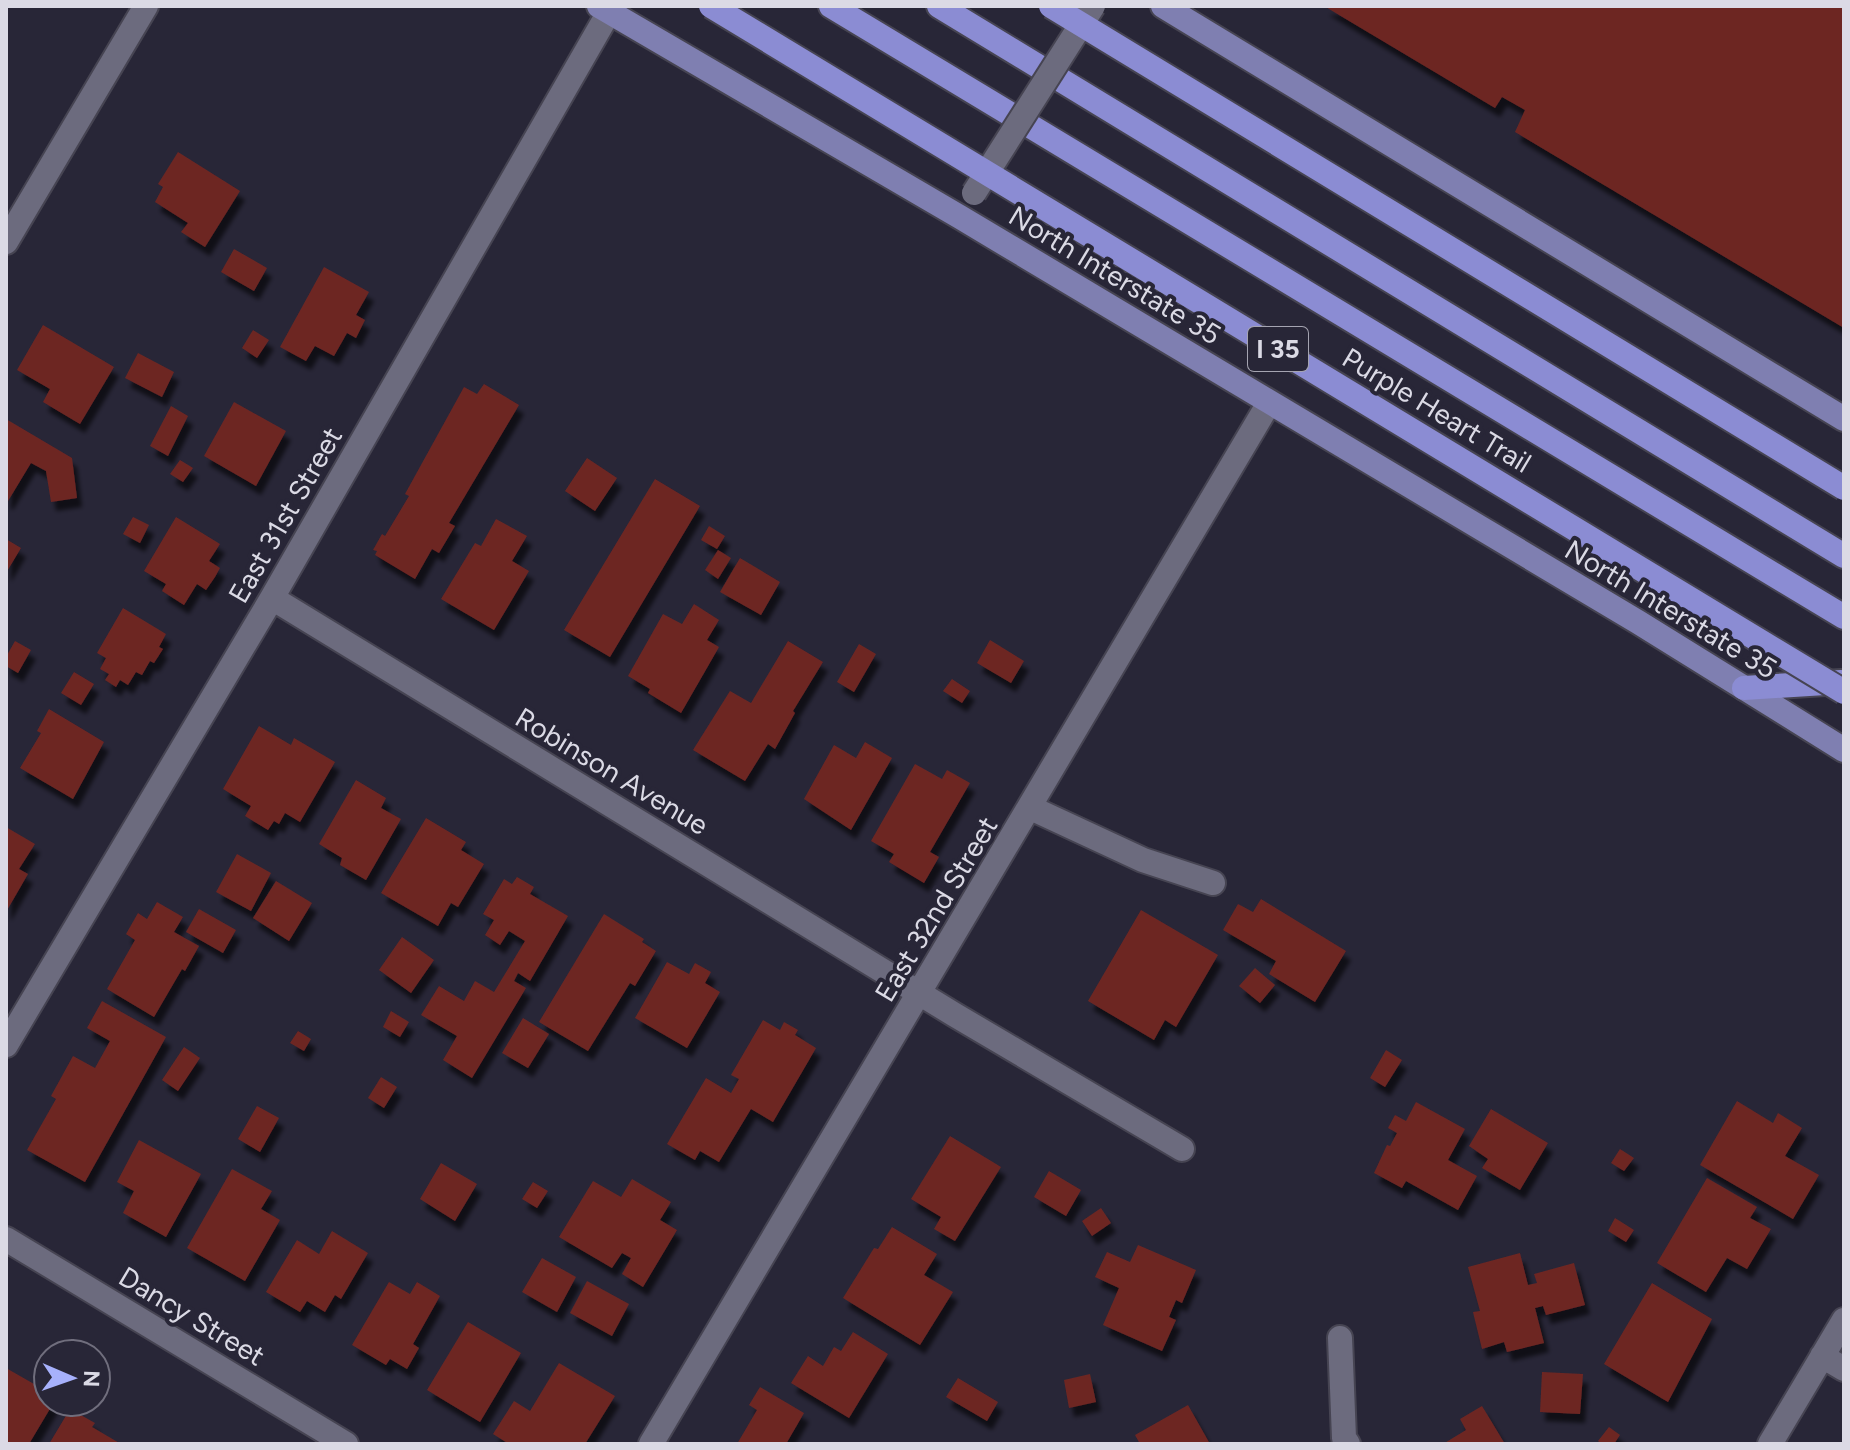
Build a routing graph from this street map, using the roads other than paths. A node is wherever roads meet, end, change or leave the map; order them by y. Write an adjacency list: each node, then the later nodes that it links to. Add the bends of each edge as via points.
1 (146, 6): 10 (street)
2 (711, 6): 19 (highway, Purple Heart Trail / I 35, bridge)
3 (831, 6): 16 (highway, Purple Heart Trail / I 35)
4 (939, 6): 14 (highway)
5 (1051, 6): 13 (highway, bridge)
6 (1093, 6): 9 (street, bridge)
7 (1163, 6): 12 (main road)
8 (604, 9): 9 (main road, North Interstate 35); 15 (street, East 31st Street)
9 (960, 217): 11 (main road, North Interstate 35)
10 (6, 242)
11 (1269, 403): 18 (main road, North Interstate 35); 21 (street, East 32nd Street)
12 (1844, 419)
13 (1844, 488)
14 (1844, 556)
15 (272, 598): 23 (street, Robinson Avenue); 24 (street, East 31st Street)
16 (1844, 617)
17 (1844, 682): 18 (highway)
18 (1744, 688): 20 (main road, North Interstate 35)
19 (1844, 692)
20 (1844, 750)
21 (1031, 808): 22 (street, via 1143,860); 23 (street, East 32nd Street)
22 (1213, 883)
23 (921, 994): 25 (street, Robinson Avenue); 32 (street, East 32nd Street)
24 (6, 1045)
25 (1182, 1149)
26 (6, 1239): 31 (street, Dancy Street)
27 (1844, 1320): 29 (street)
28 (1340, 1338): 33 (street)
29 (1822, 1356): 30 (street); 34 (street)
30 (1844, 1369)
31 (346, 1444)
32 (651, 1444)
33 (1348, 1444)
34 (1770, 1444)

